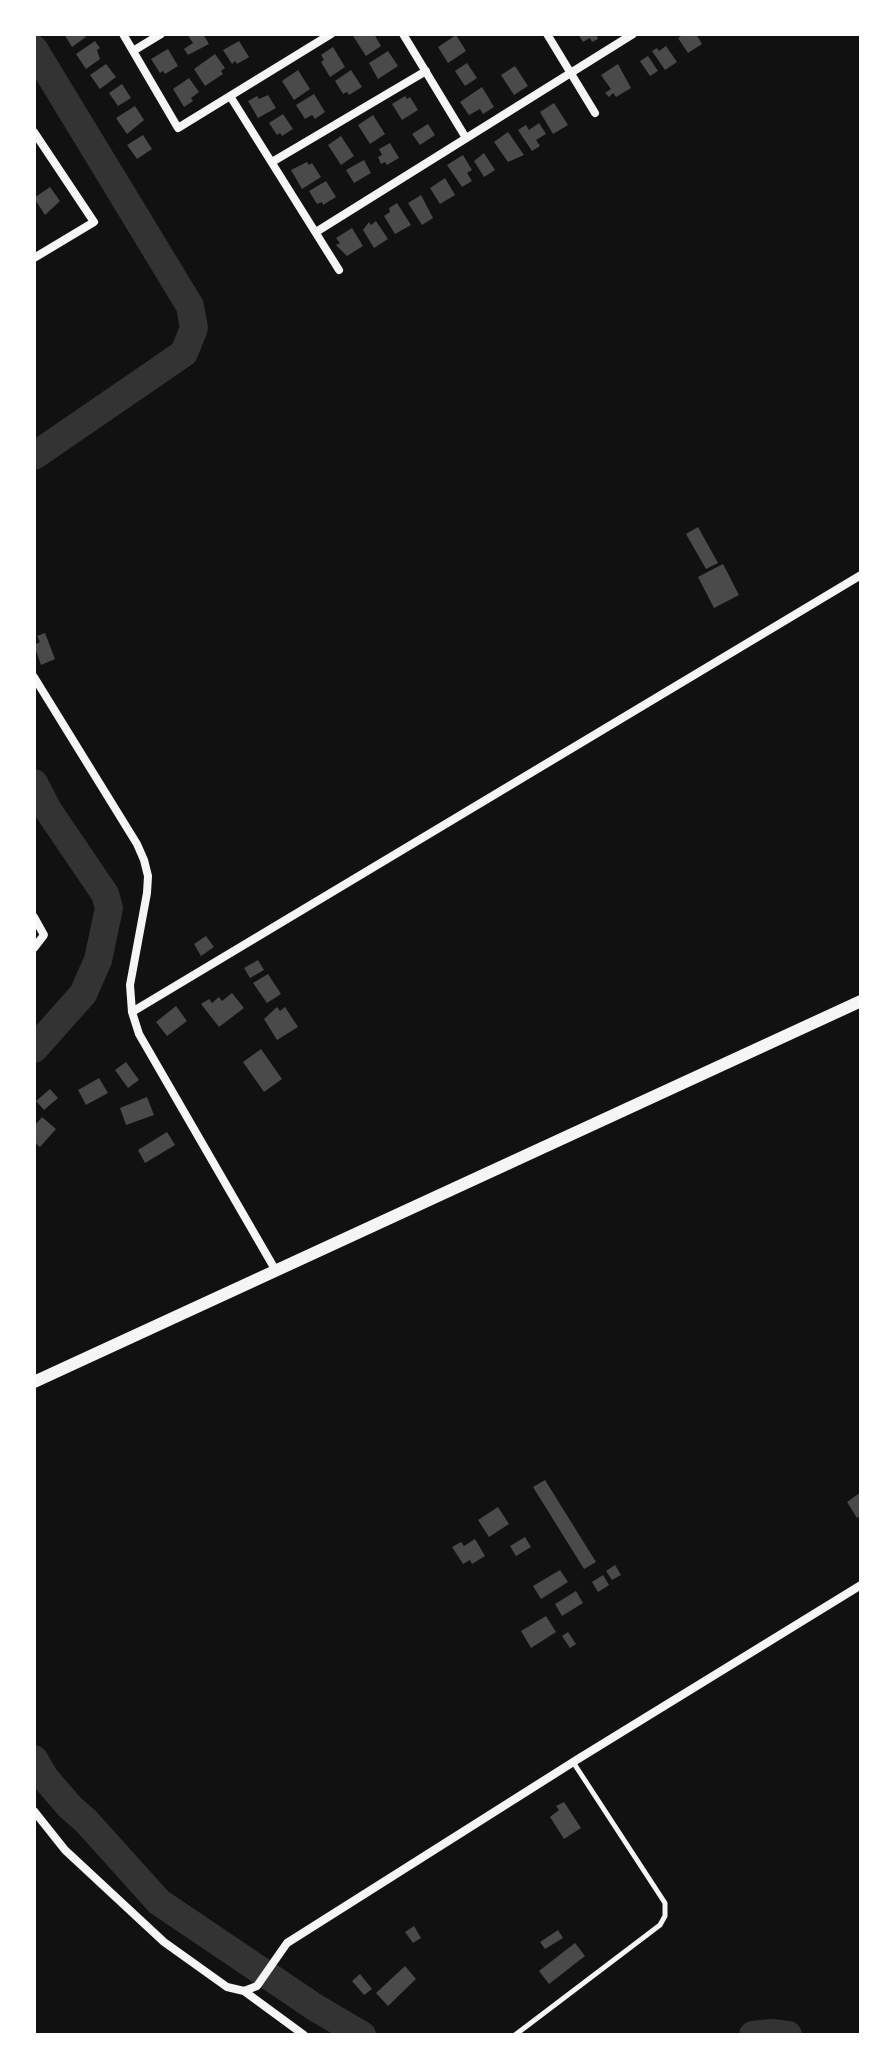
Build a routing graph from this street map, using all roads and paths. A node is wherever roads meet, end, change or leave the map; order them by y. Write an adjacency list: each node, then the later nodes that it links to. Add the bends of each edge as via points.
1 (123, 34): 7 (street)
2 (161, 34): 7 (street)
3 (331, 34): 10 (street)
4 (403, 34): 8 (street)
5 (547, 34): 9 (street)
6 (633, 34): 9 (street)
7 (133, 51): 10 (street, via 178,128)
8 (426, 71): 13 (street); 14 (street)
9 (570, 72): 11 (street); 13 (street)
10 (230, 96): 14 (street)
11 (595, 113)
12 (34, 132): 16 (street, via 94,222)
13 (466, 138): 15 (street)
14 (272, 162): 15 (street)
15 (316, 232): 17 (street)
16 (34, 258)
17 (339, 270)
18 (861, 575): 23 (street)
19 (34, 677): 23 (street, via 144,860 147,893 130,985)
20 (34, 917): 21 (street, via 44,935)
21 (34, 948)
22 (861, 1001): 24 (street)
23 (132, 1012): 24 (street, via 139,1034)
24 (276, 1271): 25 (street)
25 (34, 1382)
26 (861, 1585): 27 (street)
27 (573, 1762): 29 (street, via 287,1943 257,1986); 31 (lane, via 665,1903 665,1916)
28 (34, 1811): 29 (street, via 65,1850 164,1942 227,1987)
29 (244, 1991): 30 (street)
30 (304, 2035)
31 (515, 2035)

